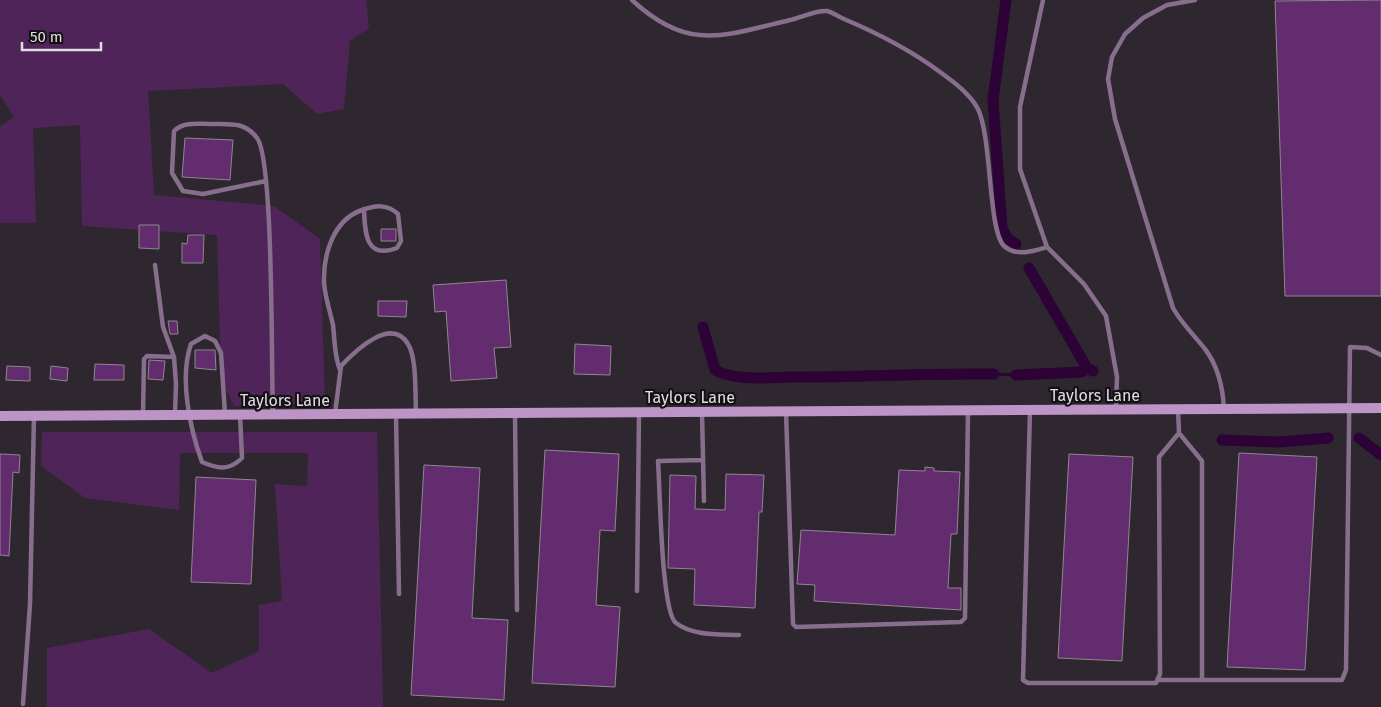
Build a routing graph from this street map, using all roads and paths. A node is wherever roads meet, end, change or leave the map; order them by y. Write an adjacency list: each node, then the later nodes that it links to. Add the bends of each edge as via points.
1 (632, 0): 6 (lane, via 651,18 694,36 726,35 827,11 899,46 946,76 965,92 978,110 990,168 997,232 1004,245 1028,253)
2 (1043, 0): 6 (lane, via 1020,107 1020,169)
3 (1195, 0): 13 (lane, via 1167,5 1143,18 1125,34 1112,57 1108,79 1115,119 1173,308 1184,327 1210,357 1217,371)
4 (266, 178): 4 (lane, via 203,194 183,191 172,174 174,131 178,126 190,124 245,126 263,150); 30 (lane)
5 (364, 209): 5 (lane, via 384,206 398,214 400,241 397,248 376,250 371,246 367,241); 10 (lane, via 338,228 330,242 325,264 325,290)
6 (1048, 247): 15 (lane, via 1084,284 1106,316 1117,378)
7 (155, 265): 9 (lane, via 163,328)
8 (1381, 355): 11 (lane, via 1367,348 1350,347)
9 (174, 357): 25 (lane, via 148,356 144,359); 26 (lane)
10 (340, 370): 22 (lane); 24 (lane, via 344,363 380,334 402,337 410,350)
11 (1347, 408): 12 (street, Taylors Lane); 13 (street, Taylors Lane); 41 (lane, via 1345,676 1342,680)
12 (1381, 408)
13 (1224, 409): 16 (street, Taylors Lane)
14 (1030, 410): 15 (street, Taylors Lane); 17 (street, Taylors Lane); 40 (lane, via 1023,680 1028,683 1156,683)
15 (1116, 410): 16 (street, Taylors Lane)
16 (1178, 410): 33 (lane)
17 (968, 411): 19 (street, Taylors Lane); 19 (lane, via 965,618 962,622 796,627 793,624)
18 (702, 412): 19 (street, Taylors Lane); 21 (street, Taylors Lane); 34 (lane)
19 (786, 412)
20 (515, 413): 21 (street, Taylors Lane); 24 (street, Taylors Lane); 38 (lane)
21 (639, 413): 36 (lane)
22 (334, 414): 23 (street, Taylors Lane); 30 (street, Taylors Lane)
23 (396, 414): 24 (street, Taylors Lane); 37 (lane)
24 (416, 414)
25 (143, 415): 26 (street, Taylors Lane); 32 (street, Taylors Lane)
26 (175, 415): 27 (street, Taylors Lane)
27 (189, 415): 28 (street, Taylors Lane); 28 (lane, via 189,352 192,344 205,336 215,341 221,353); 29 (lane, via 202,462 219,469 234,466 242,458)
28 (225, 415): 29 (street, Taylors Lane)
29 (240, 415): 30 (street, Taylors Lane)
30 (273, 415)
31 (0, 416): 32 (street, Taylors Lane)
32 (34, 416): 42 (lane, via 30,604)
33 (1178, 433): 40 (lane, via 1160,456); 41 (lane, via 1202,460)
34 (703, 460): 35 (lane); 39 (lane, via 658,461 664,583 670,613 674,622 686,629)
35 (704, 501)
36 (637, 591)
37 (399, 594)
38 (517, 610)
39 (739, 635)
40 (1159, 680): 41 (lane)
41 (1202, 680)
42 (24, 704)

